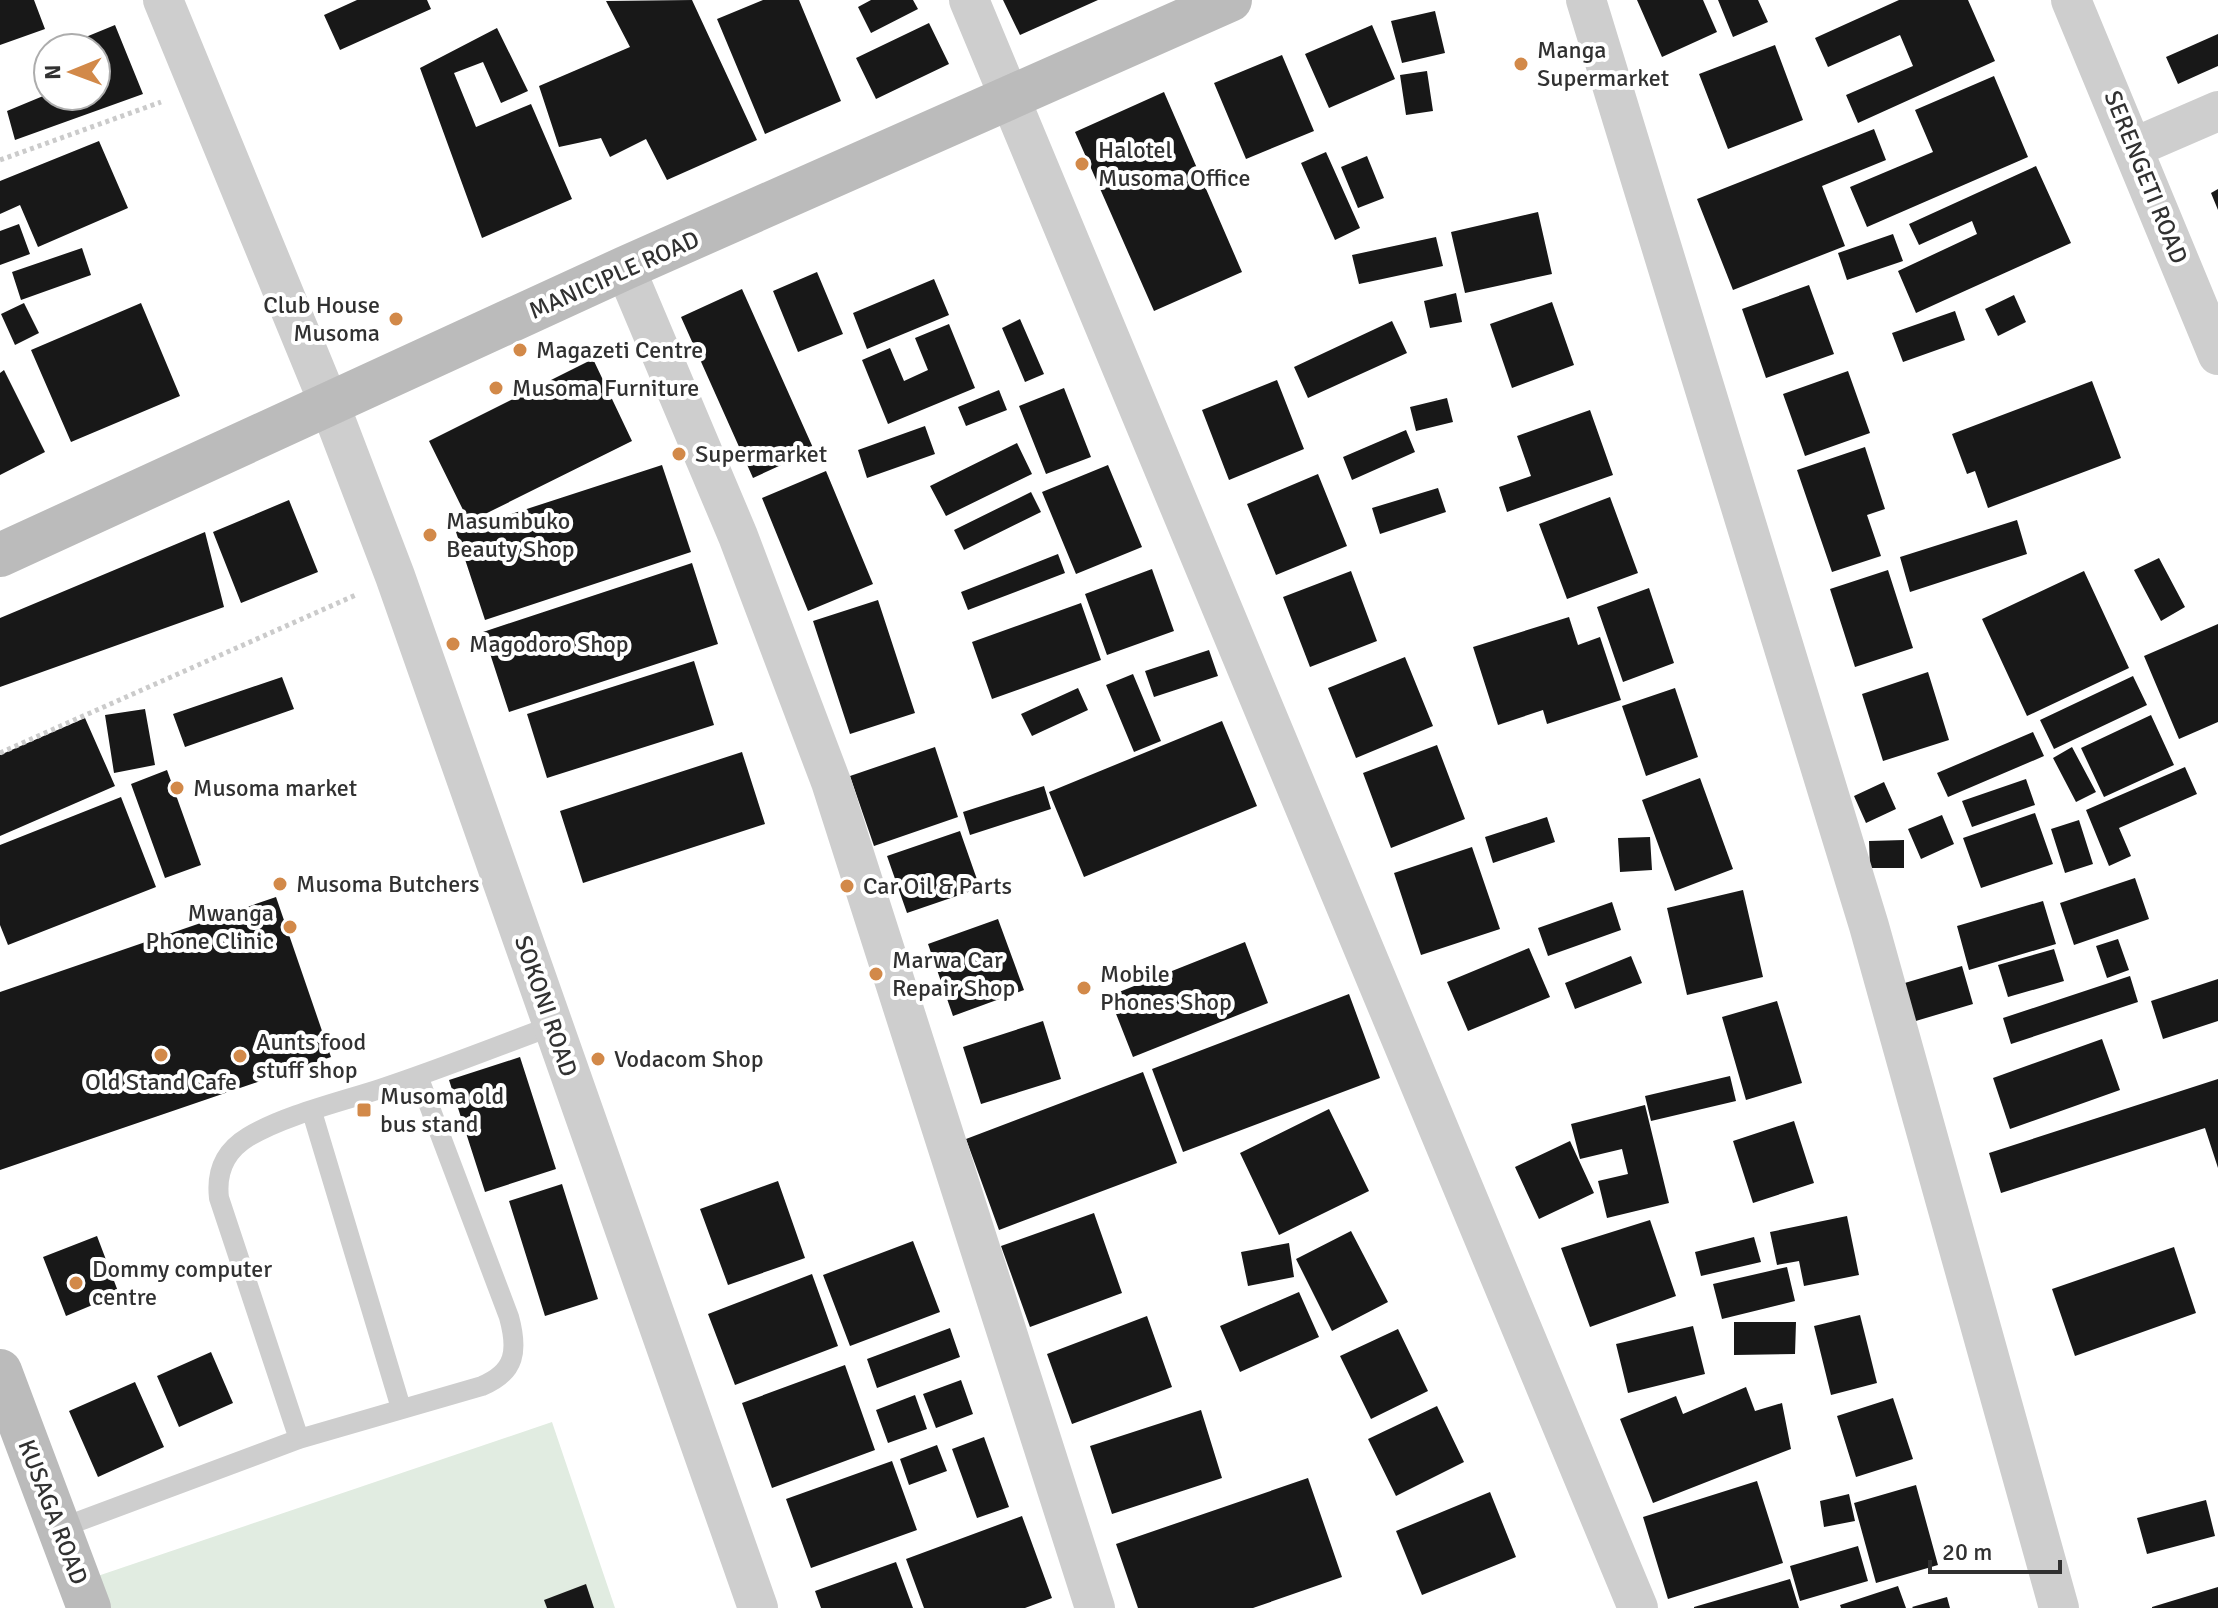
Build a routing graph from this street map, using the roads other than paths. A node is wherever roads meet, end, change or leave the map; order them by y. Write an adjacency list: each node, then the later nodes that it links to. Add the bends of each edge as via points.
1 (163, 0): 11 (street, SOKONI ROAD)
2 (969, 0): 6 (street)
3 (1230, 0): 6 (street, MANICIPLE ROAD)
4 (1586, 0): 24 (street, via 1869,926)
5 (2071, 0): 8 (street, SERENGETI ROAD)
6 (1013, 98): 9 (street, MANICIPLE ROAD); 23 (street)
7 (2218, 111): 8 (street)
8 (2135, 147): 10 (street, SERENGETI ROAD)
9 (625, 268): 11 (street, MANICIPLE ROAD); 22 (street, via 738,536 831,782)
10 (2218, 355)
11 (330, 406): 12 (street, MANICIPLE ROAD); 13 (street, SOKONI ROAD)
12 (0, 555)
13 (552, 1026): 14 (lane); 21 (street, SOKONI ROAD)
14 (418, 1076): 15 (lane); 17 (lane, via 515,1340 513,1364 499,1379)
15 (312, 1112): 17 (lane); 18 (lane, via 249,1137 229,1154 216,1176)
16 (0, 1371): 19 (street, KUSAGA ROAD)
17 (401, 1408): 18 (lane)
18 (299, 1439): 19 (lane)
19 (58, 1529): 20 (street, KUSAGA ROAD)
20 (89, 1608)
21 (758, 1608)
22 (1095, 1608)
23 (1638, 1608)
24 (2059, 1608)

